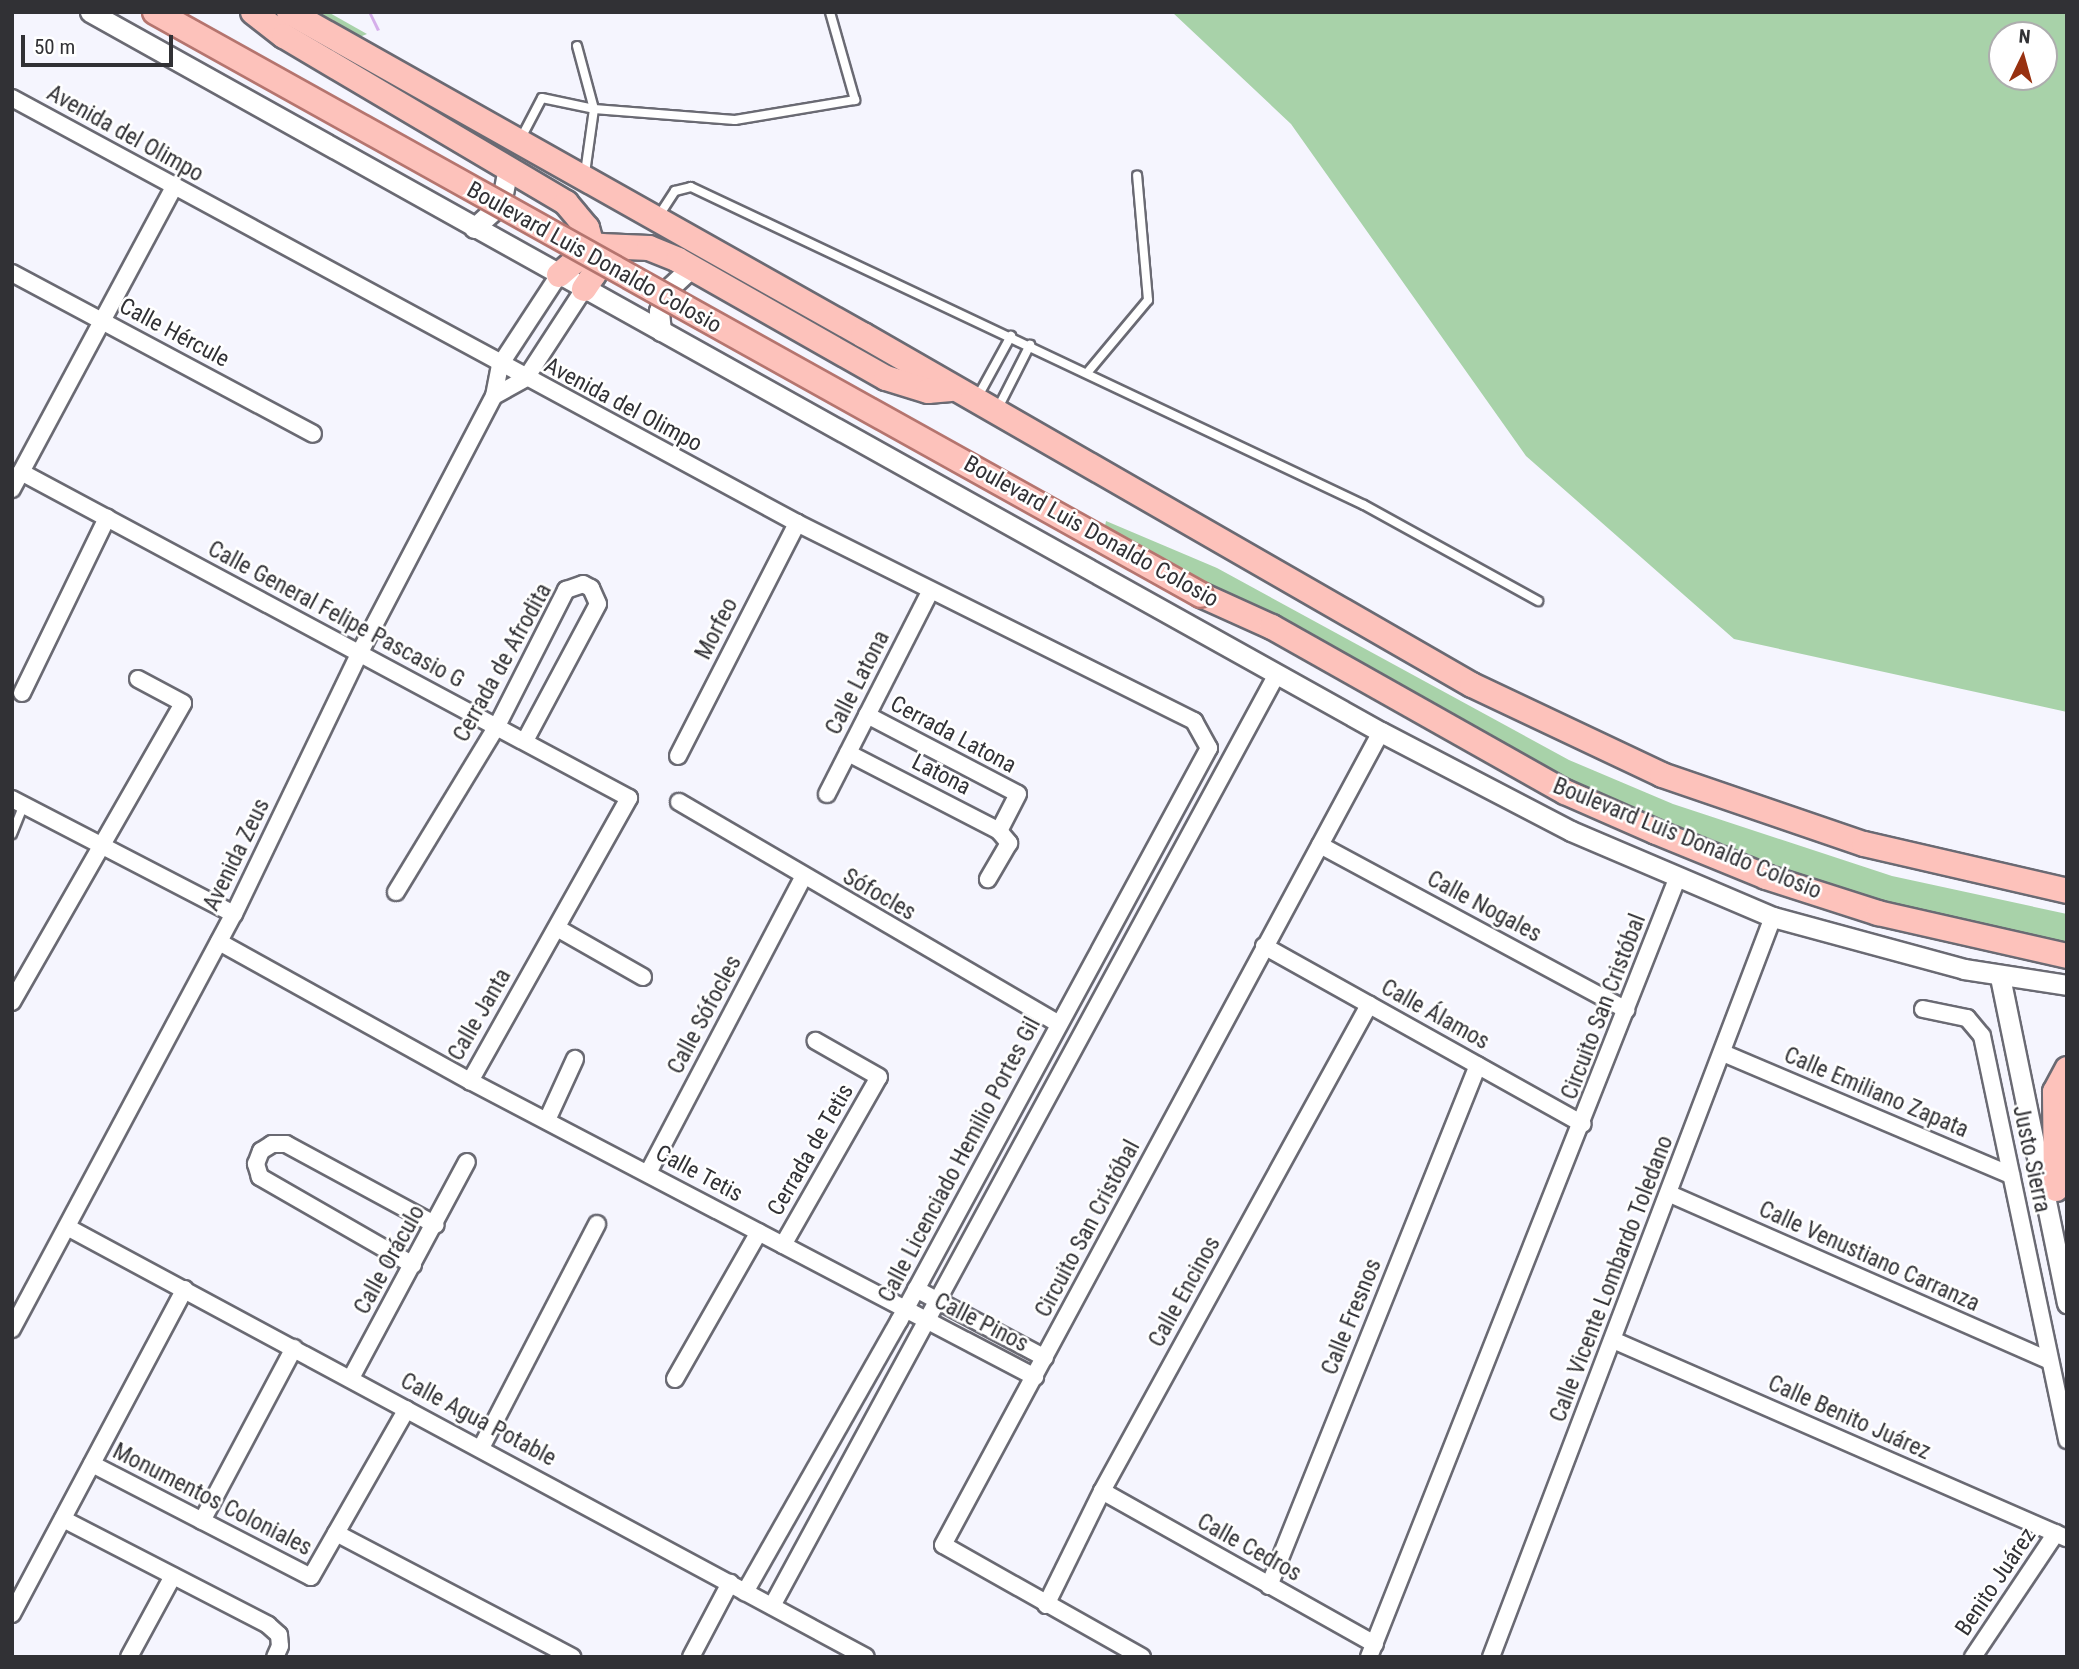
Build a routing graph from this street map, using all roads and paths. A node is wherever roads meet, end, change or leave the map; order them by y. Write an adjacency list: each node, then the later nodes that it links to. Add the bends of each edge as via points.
1 (90, 12): 15 (street)
2 (155, 12): 67 (main road, Boulevard Luis Donaldo Colosio, bridge, via 1565,792 1766,877 1878,913)
3 (253, 12): 10 (main road, via 284,36)
4 (289, 12): 9 (main road)
5 (830, 12): 8 (lane, via 855,100 735,120)
6 (577, 46): 8 (lane)
7 (12, 98): 13 (street, Avenida del Olimpo)
8 (594, 109): 9 (lane, via 542,97); 12 (lane)
9 (519, 141): 12 (main road)
10 (508, 168): 15 (street, via 500,204); 16 (main road, via 574,211)
11 (1137, 175): 26 (lane, via 1148,300)
12 (584, 178): 14 (main road)
13 (174, 187): 21 (street); 25 (street, Avenida del Olimpo)
14 (656, 218): 23 (lane, via 675,191 691,187); 28 (main road)
15 (474, 228): 19 (street)
16 (594, 249): 17 (main road, via 619,244 649,248); 19 (main road); 20 (main road, via 594,274)
17 (692, 267): 22 (street, via 665,292 659,311); 28 (main road, via 886,378 928,391)
18 (12, 273): 21 (street, Calle Hércule)
19 (559, 275): 20 (street); 25 (street, Avenida Zeus)
20 (584, 289): 22 (street); 27 (street)
21 (103, 321): 31 (street, Calle Hércule); 32 (street)
22 (661, 331): 39 (street)
23 (1011, 336): 24 (lane); 30 (lane)
24 (1030, 345): 26 (lane); 30 (lane)
25 (500, 365): 27 (street, Avenida del Olimpo); 29 (street, Avenida Zeus)
26 (1087, 373): 37 (lane, via 1364,505)
27 (526, 378): 29 (street); 35 (street, Avenida del Olimpo)
28 (952, 389): 30 (main road)
29 (494, 396): 38 (street, Avenida Zeus)
30 (984, 408): 60 (main road, via 1472,685 1662,775 1864,844)
31 (313, 434)
32 (21, 472): 33 (street); 34 (street, Calle General Felipe Pascasio G)
33 (12, 489)
34 (107, 518): 38 (street, Calle General Felipe Pascasio G); 41 (street)
35 (797, 523): 36 (street, Avenida del Olimpo); 48 (street, Morfeo)
36 (930, 592): 42 (street, Calle Latona); 46 (street, Avenida del Olimpo, via 1194,722)
37 (1538, 601)
38 (359, 653): 43 (street, Calle General Felipe Pascasio G); 62 (street, Avenida Zeus)
39 (1278, 674): 44 (street); 98 (street)
40 (138, 679): 55 (street, via 183,703)
41 (22, 694)
42 (867, 715): 47 (street, Calle Latona); 54 (street, Cerrada Latona, via 1018,794)
43 (496, 726): 45 (street, Calle General Felipe Pascasio G); 45 (street, Cerrada de Afrodita, via 566,590 583,584 591,588 598,604); 61 (street, Cerrada de Afrodita)
44 (1381, 732): 56 (street, Circuito San Cristóbal); 59 (street, via 1570,831)
45 (525, 741): 50 (street, Calle General Felipe Pascasio G)
46 (1209, 748): 75 (street, Calle Licenciado Hemilio Portes Gil)
47 (848, 753): 49 (street, Calle Latona); 54 (street, Latona)
48 (678, 756)
49 (827, 794)
50 (629, 797): 64 (street, Calle Janta)
51 (18, 802): 53 (lane); 55 (street)
52 (680, 802): 57 (street, Sófocles)
53 (12, 834)
54 (1004, 837): 58 (street)
55 (101, 844): 62 (street); 71 (street)
56 (1320, 845): 66 (street, Circuito San Cristóbal); 74 (street, Calle Nogales)
57 (803, 878): 75 (street, Sófocles); 85 (street, Calle Sófocles)
58 (988, 879)
59 (1678, 879): 63 (street); 74 (street, Circuito San Cristóbal)
60 (2067, 891)
61 (396, 892)
62 (234, 914): 65 (street, Avenida Zeus)
63 (1773, 917): 69 (street); 77 (street, Calle Vicente Lombardo Toledano)
64 (557, 928): 68 (street); 81 (street, Calle Janta)
65 (219, 942): 81 (street, Calle Janta); 91 (street, Avenida Zeus)
66 (1264, 946): 72 (street, Calle Álamos); 105 (street, Circuito San Cristóbal)
67 (2067, 956)
68 (643, 977)
69 (2000, 977): 70 (street); 99 (street)
70 (2067, 985)
71 (12, 1002)
72 (1369, 1005): 79 (street, Calle Álamos); 114 (street, Calle Encinos)
73 (1923, 1009): 86 (street, Justo Sierra, via 1967,1018 1982,1036)
74 (1626, 1010): 83 (street, Circuito San Cristóbal)
75 (1059, 1024): 97 (street, Calle Licenciado Hemilio Portes Gil)
76 (816, 1041): 94 (street, Cerrada de Tetis, via 879,1077)
77 (1723, 1053): 86 (street, Calle Emiliano Zapata); 88 (street, Calle Vicente Lombardo Toledano)
78 (575, 1059): 82 (street)
79 (1478, 1065): 83 (street, Calle Álamos); 121 (street, Calle Fresnos)
80 (2067, 1069): 87 (main road, via 2055,1092)
81 (470, 1081): 82 (street, Calle Tetis)
82 (548, 1118): 85 (street, Calle Tetis)
83 (1583, 1124): 127 (street, Circuito San Cristóbal)
84 (467, 1162): 90 (street, Calle Oráculo)
85 (648, 1173): 92 (street, Calle Tetis)
86 (2011, 1175): 106 (street, Justo Sierra)
87 (2056, 1189): 93 (street)
88 (1670, 1194): 103 (street, Calle Vicente Lombardo Toledano); 106 (street, Calle Venustiano Carranza)
89 (597, 1224): 112 (street)
90 (436, 1225): 95 (street, Calle Oráculo); 95 (street, via 286,1144 272,1143 261,1151 256,1164 260,1177)
91 (66, 1227): 96 (street, Calle Agua Potable); 102 (street, Avenida Zeus)
92 (759, 1232): 94 (street, Calle Tetis); 109 (street, Cerrada de Tetis)
93 (2067, 1237)
94 (783, 1245): 100 (street, Calle Tetis)
95 (413, 1265): 108 (street, Calle Oráculo)
96 (184, 1289): 104 (street, Calle Agua Potable); 113 (street)
97 (916, 1289): 98 (street, Calle Pinos); 100 (street, Calle Licenciado Hemilio Portes Gil)
98 (941, 1302): 101 (street); 105 (street, Calle Pinos)
99 (2067, 1303)
100 (905, 1309): 101 (street, Calle Pinos); 122 (street, Calle Licenciado Hemilio Portes Gil)
101 (929, 1322): 107 (street, Calle Pinos); 124 (street)
102 (12, 1329)
103 (1614, 1340): 118 (street, Calle Benito Juárez); 134 (street, Calle Vicente Lombardo Toledano)
104 (294, 1348): 108 (street, Calle Agua Potable); 116 (street)
105 (1045, 1358): 107 (street, Circuito San Cristóbal)
106 (2050, 1361): 111 (street, Justo Sierra)
107 (1035, 1377): 123 (street, Circuito San Cristóbal, via 943,1545)
108 (351, 1378): 110 (street, Calle Agua Potable)
109 (675, 1379)
110 (407, 1409): 112 (street, Calle Agua Potable); 117 (street)
111 (2067, 1440)
112 (482, 1446): 120 (street, Calle Agua Potable)
113 (92, 1464): 115 (street); 116 (street, Monumentos Coloniales)
114 (1101, 1491): 121 (street, Calle Cedros); 123 (street, Calle Encinos)
115 (64, 1519): 119 (street); 125 (street)
116 (202, 1521): 117 (street, Monumentos Coloniales, via 311,1577)
117 (336, 1533): 130 (street)
118 (2062, 1535): 135 (street, Benito Juárez)
119 (173, 1576): 128 (street, via 268,1625 279,1636); 129 (street)
120 (730, 1583): 122 (street, Calle Agua Potable); 131 (street)
121 (1269, 1586): 127 (street, Calle Cedros)
122 (745, 1592): 124 (street, Calle Agua Potable)
123 (1046, 1605): 133 (street, Circuito San Cristóbal)
124 (772, 1606): 126 (street, Calle Agua Potable)
125 (12, 1614)
126 (839, 1650): 132 (street, Calle Agua Potable)
127 (1372, 1650)
128 (278, 1651)
129 (129, 1657)
130 (572, 1657)
131 (691, 1657)
132 (866, 1657)
133 (1142, 1657)
134 (1491, 1657)
135 (1973, 1657)

